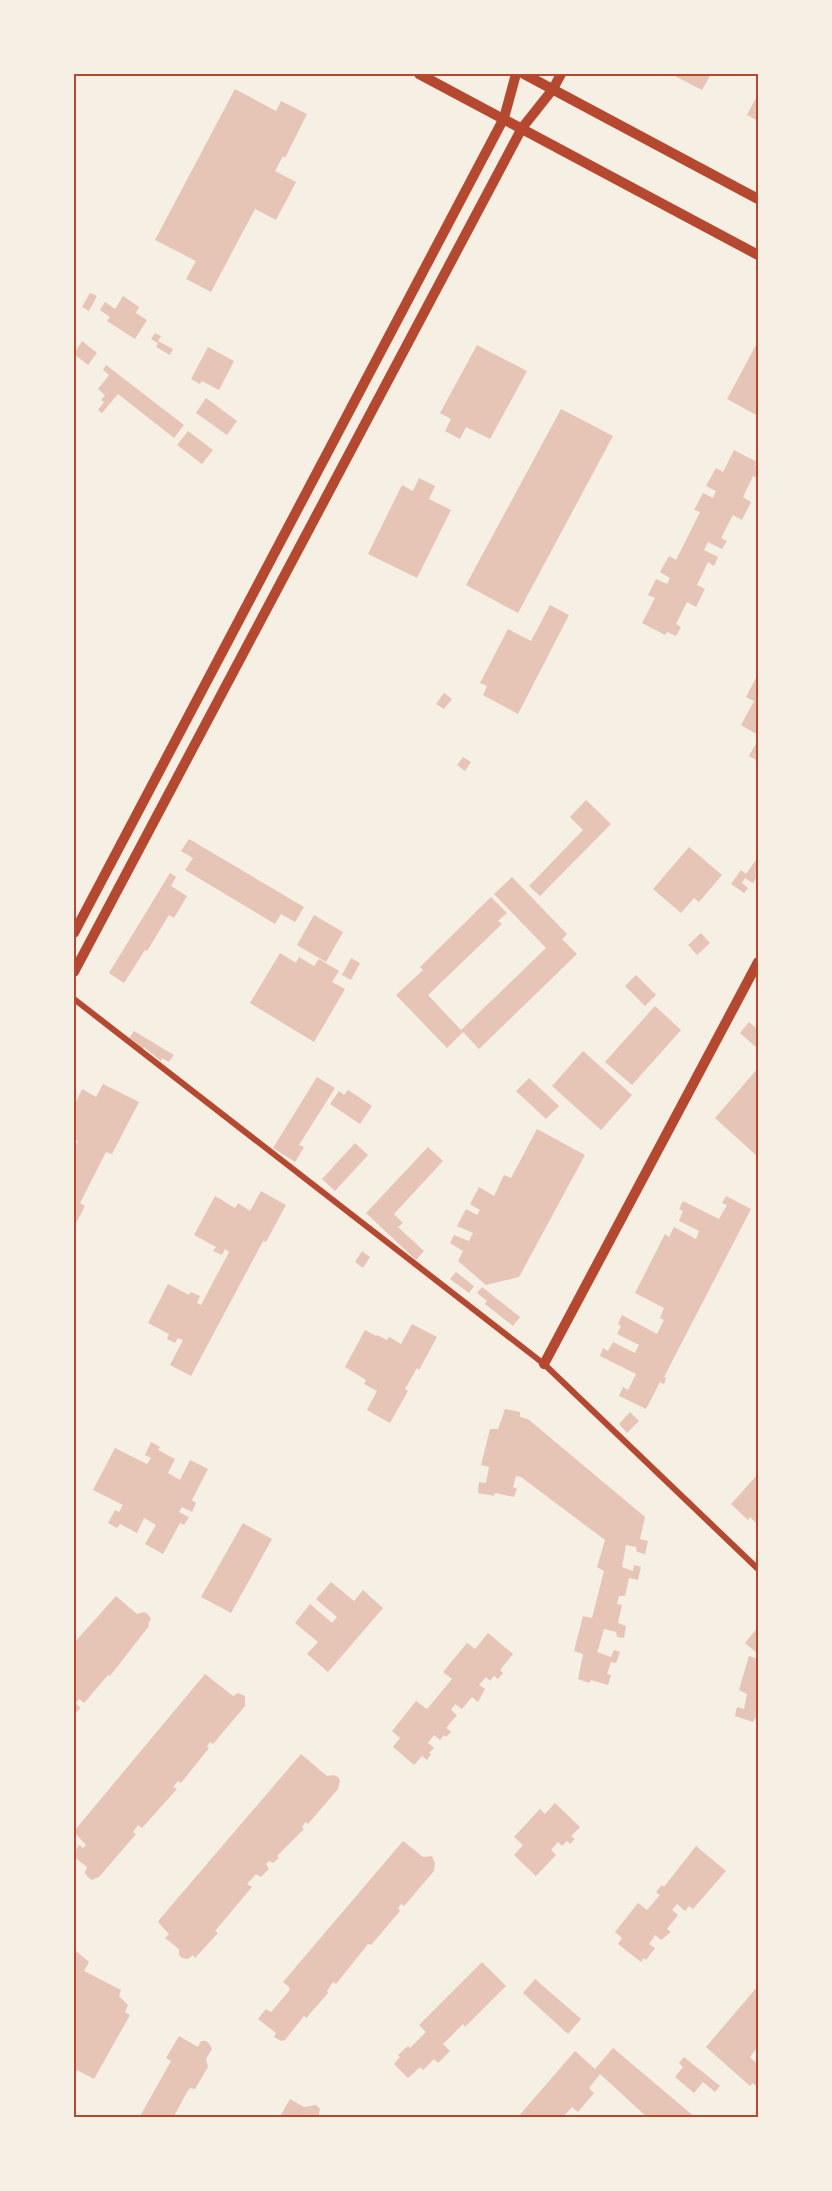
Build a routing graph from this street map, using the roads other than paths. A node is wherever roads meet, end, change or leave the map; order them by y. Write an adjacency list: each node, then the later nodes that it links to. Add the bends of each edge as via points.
1 (419, 74): 6 (main road)
2 (516, 74): 6 (main road)
3 (524, 74): 5 (main road)
4 (561, 74): 5 (main road)
5 (553, 89): 7 (main road); 8 (main road)
6 (504, 118): 7 (main road); 10 (main road)
7 (522, 128): 9 (main road); 12 (main road)
8 (759, 199)
9 (759, 255)
10 (74, 933)
11 (759, 962): 14 (main road)
12 (74, 972)
13 (74, 999): 14 (street)
14 (544, 1364): 15 (street)
15 (759, 1569)

